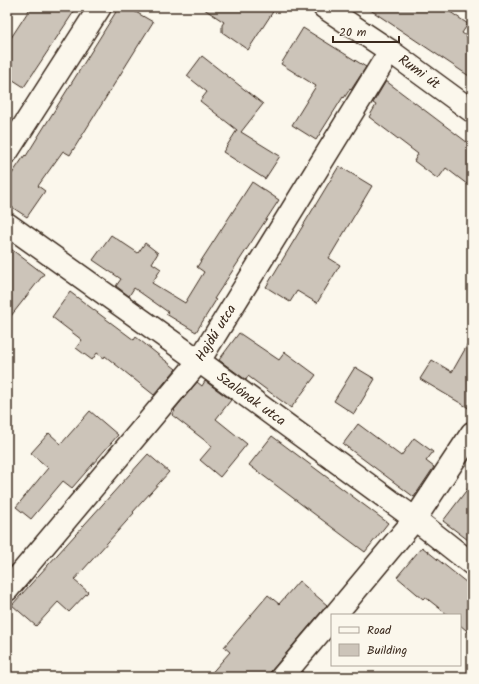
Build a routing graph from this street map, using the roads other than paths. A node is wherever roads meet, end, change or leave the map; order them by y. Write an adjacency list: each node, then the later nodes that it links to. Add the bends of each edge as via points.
1 (100, 7): 5 (street)
2 (324, 7): 3 (street, Rumi út)
3 (390, 51): 4 (street, Rumi út); 7 (street, Hajdú utca)
4 (472, 111)
5 (7, 152)
6 (7, 224): 7 (street, Szalónak utca)
7 (199, 361): 9 (street, Szalónak utca); 11 (street, Hajdú utca)
8 (472, 433): 9 (street)
9 (415, 519): 10 (street, Szalónak utca); 12 (street)
10 (472, 564)
11 (7, 590)
12 (336, 614)
13 (331, 619): 14 (street)
14 (282, 677)

